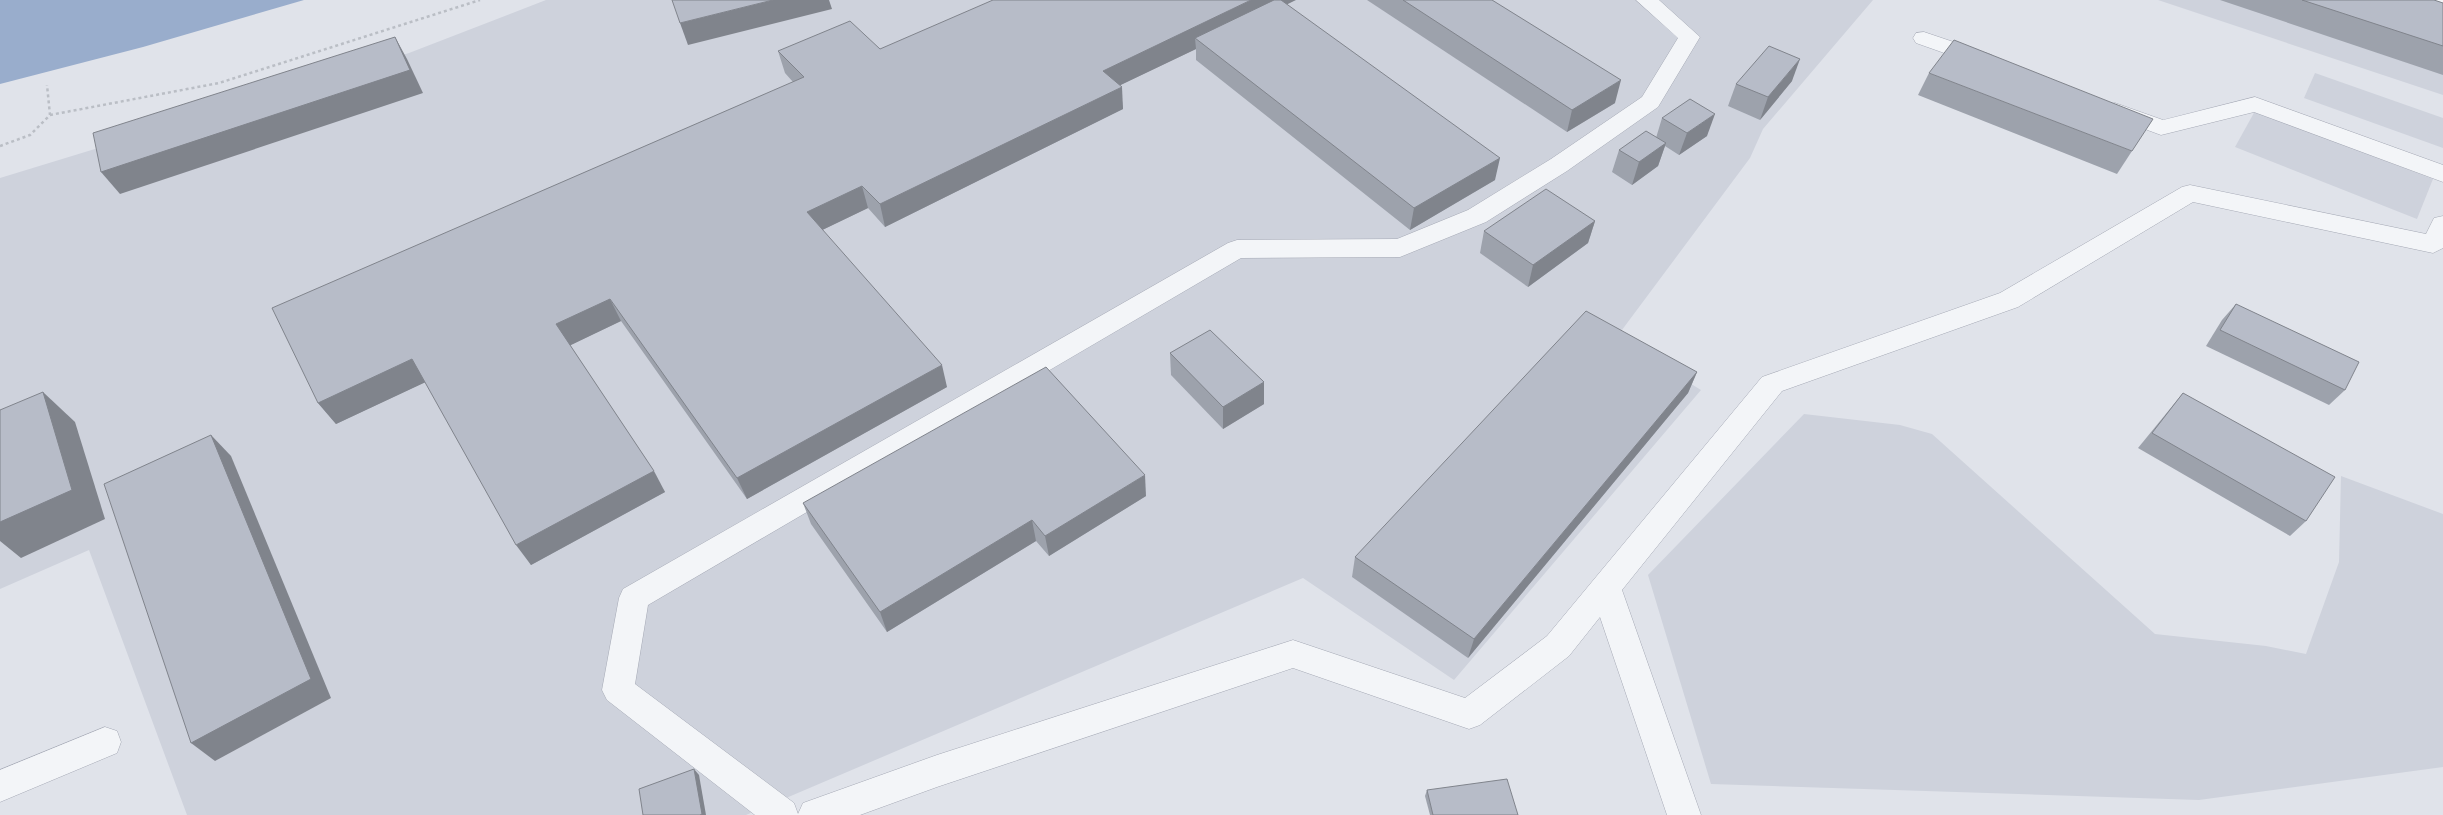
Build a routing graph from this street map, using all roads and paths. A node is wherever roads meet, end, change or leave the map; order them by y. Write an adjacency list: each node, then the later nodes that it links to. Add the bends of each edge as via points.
1 (480, 0): 7 (path, via 219,83)
2 (1646, 0): 14 (street, via 1689,37 1650,102 1559,165 1477,216 1400,248 1237,249 634,598 618,690)
3 (1924, 38): 4 (street)
4 (2006, 69)
5 (47, 85): 7 (path)
6 (2097, 103): 9 (street, via 2161,128 2255,104)
7 (50, 115): 8 (path, via 30,135)
8 (0, 146)
9 (2443, 174)
10 (2443, 224): 11 (street, via 2433,244 2190,194 2010,300 1772,384)
11 (1606, 588): 15 (street, via 1558,646 1469,714 1293,654 937,771); 16 (street)
12 (105, 742): 13 (street)
13 (0, 786)
14 (782, 815)
15 (815, 815)
16 (1684, 815)

